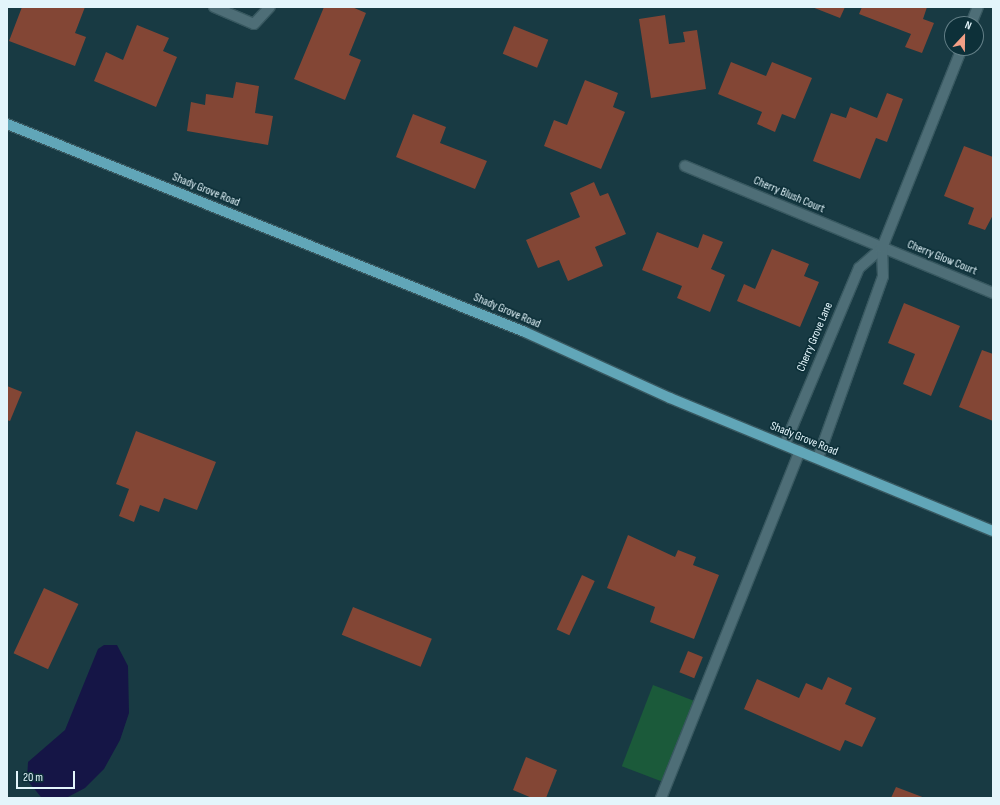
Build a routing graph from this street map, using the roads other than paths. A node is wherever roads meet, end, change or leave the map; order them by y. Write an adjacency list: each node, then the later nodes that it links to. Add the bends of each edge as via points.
1 (214, 7): 2 (street, via 254,24)
2 (270, 7)
3 (959, 56): 6 (street, Cherry Grove Lane)
4 (7, 124): 8 (main road, Shady Grove Road, via 525,332 670,398)
5 (685, 166): 6 (street, Cherry Blush Court)
6 (882, 248): 7 (street, Cherry Glow Court); 8 (street, Cherry Grove Lane, via 859,268); 10 (street, Cherry Grove Lane, via 883,276)
7 (993, 293)
8 (785, 444): 9 (main road, Shady Grove Road)
9 (800, 451): 10 (main road, Shady Grove Road); 12 (street)
10 (818, 458): 11 (main road, Shady Grove Road)
11 (993, 531)
12 (661, 798)

